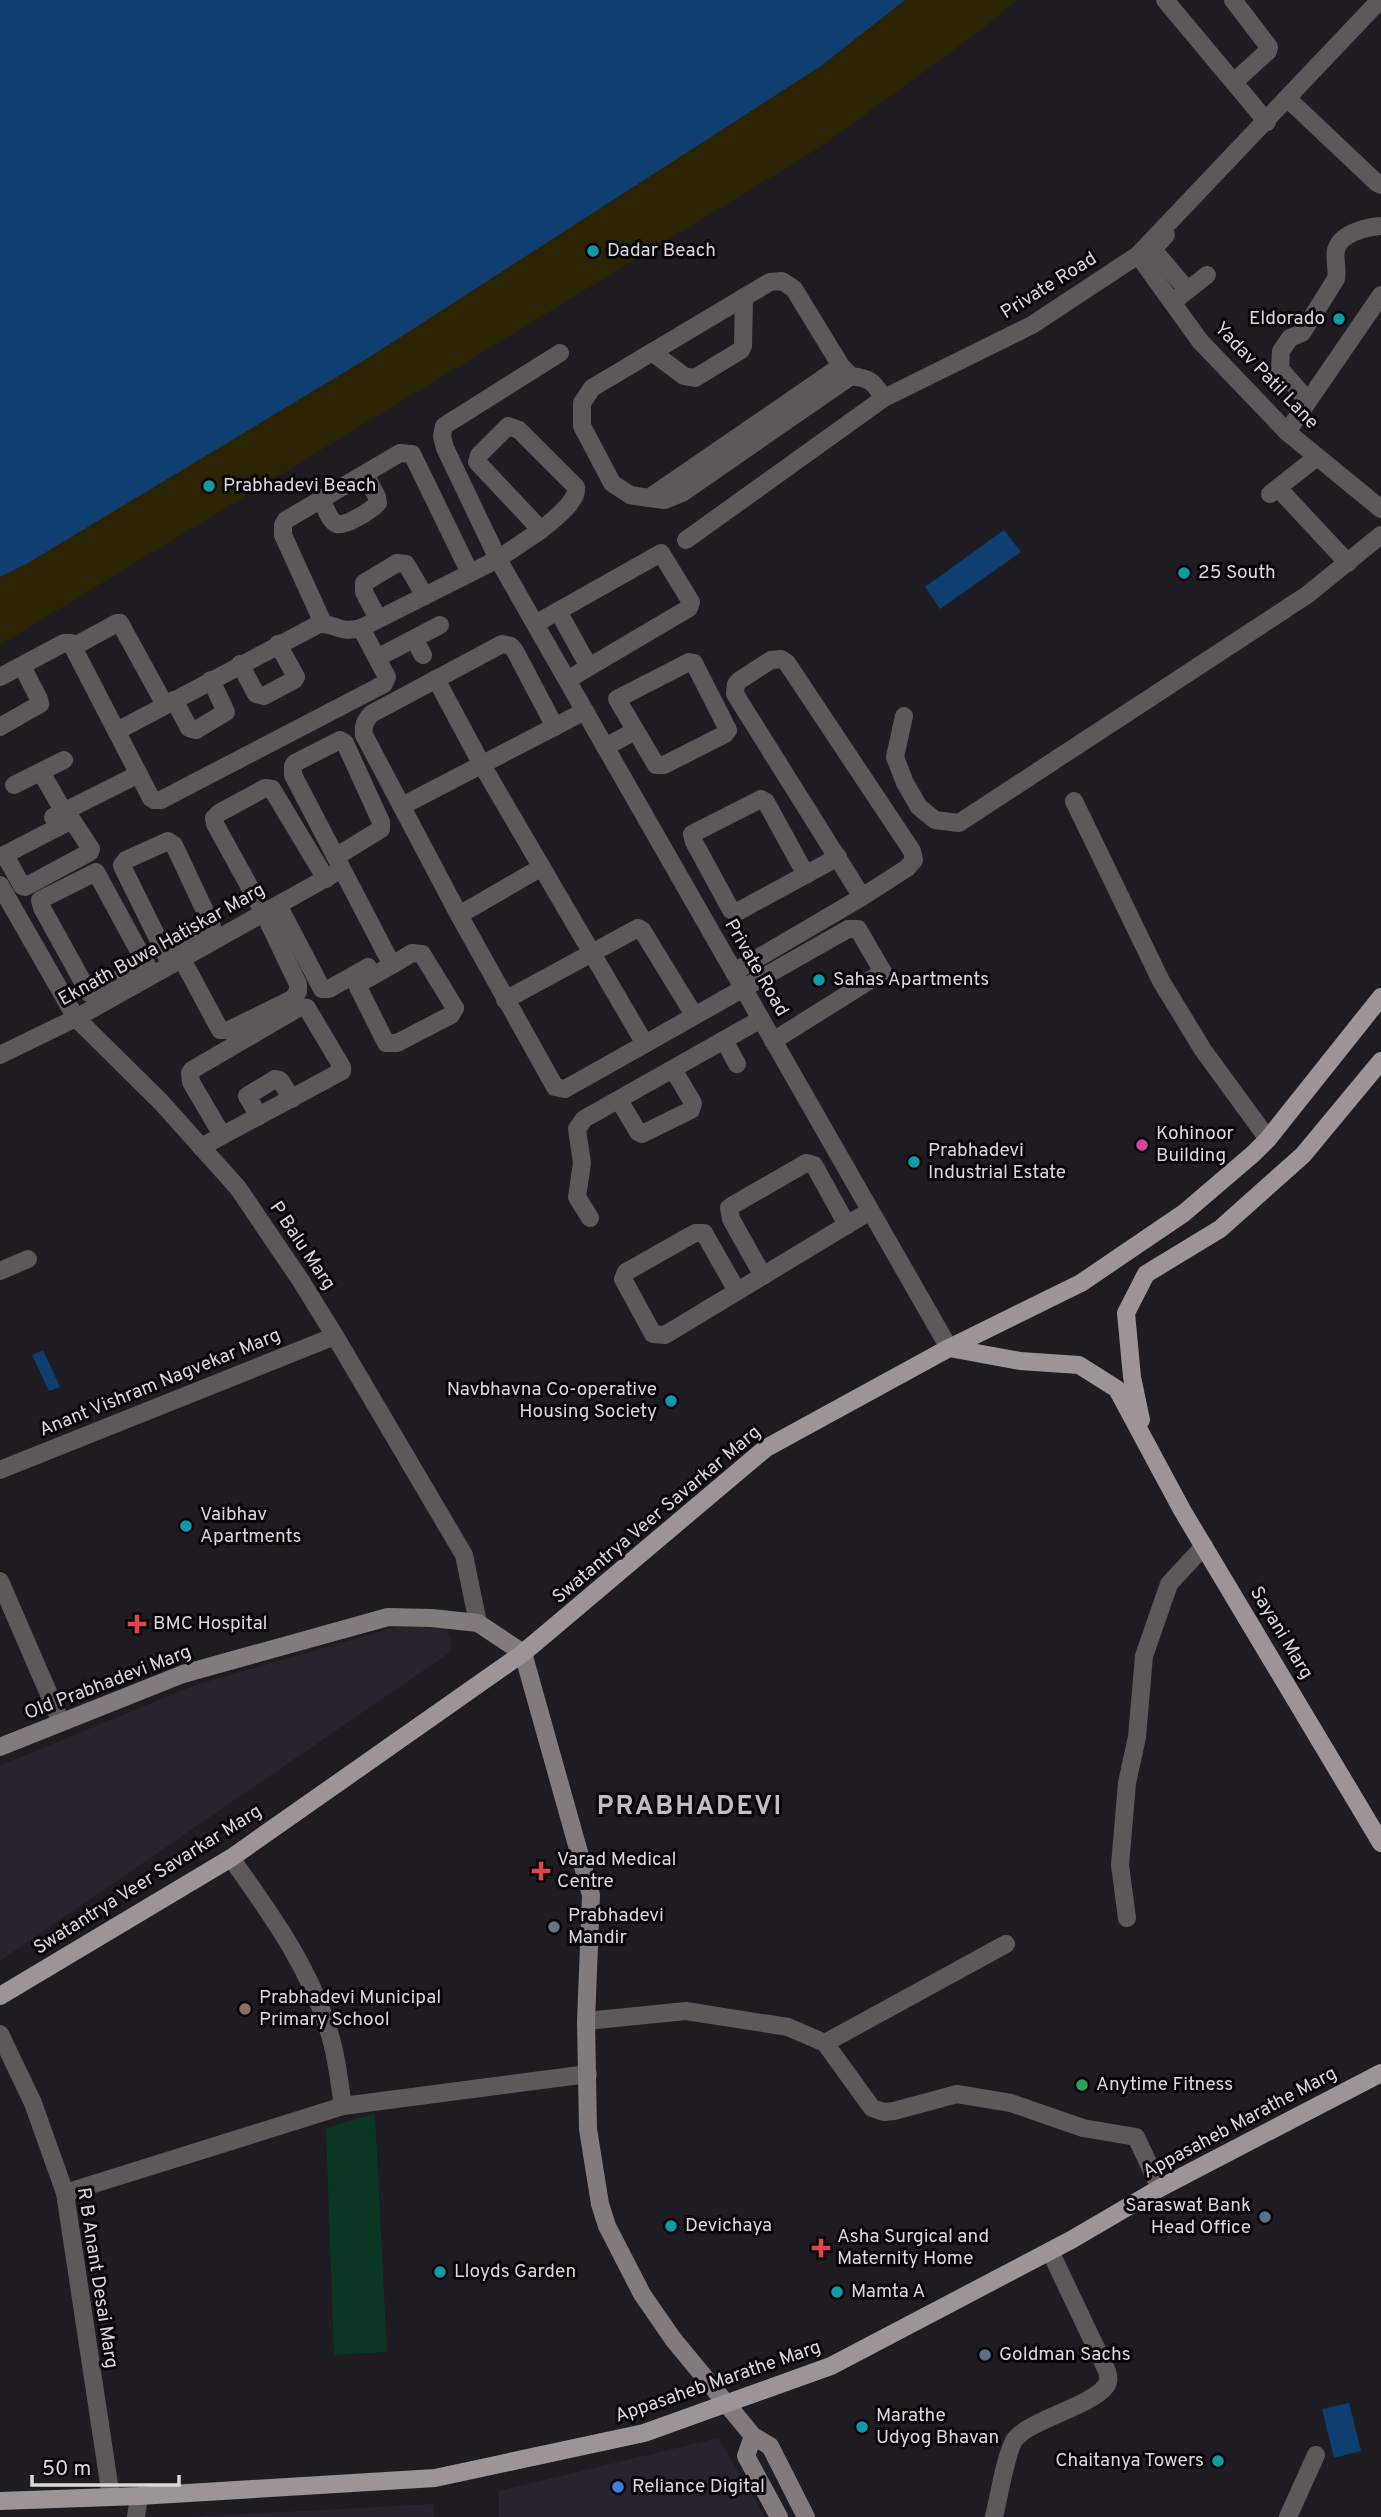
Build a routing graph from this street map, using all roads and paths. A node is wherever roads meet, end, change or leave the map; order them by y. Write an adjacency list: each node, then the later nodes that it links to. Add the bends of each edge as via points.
1 (1165, 0): 4 (street)
2 (1233, 0): 4 (street, via 1269,47)
3 (1378, 6): 5 (street, Private Road)
4 (1234, 82): 6 (street)
5 (1288, 99): 6 (street, Private Road); 7 (street)
6 (1267, 122): 9 (street, Private Road)
7 (1381, 185)
8 (1381, 226): 20 (street, via 1350,234 1338,244 1336,279 1302,333 1290,338 1281,351 1280,369)
9 (1167, 235): 10 (street, Private Road); 12 (street, via 1155,253)
10 (1138, 255): 15 (street, Yadav Patil Lane); 19 (street, Private Road, via 1031,325)
11 (1206, 275): 15 (street)
12 (1184, 286)
13 (1381, 295): 20 (street)
14 (744, 297): 16 (street); 16 (street, via 741,350 695,378 684,376); 18 (street, via 770,282 782,281 794,289)
15 (1172, 302): 21 (street, Yadav Patil Lane, via 1200,341)
16 (652, 352): 18 (street, via 592,388 582,403 582,426 612,484 629,495 665,500 682,493)
17 (560, 353): 29 (street, Private Road, via 444,426 445,449)
18 (846, 371): 19 (street, via 872,380)
19 (884, 398): 28 (street, Private Road)
20 (1308, 401): 21 (street)
21 (1287, 432): 22 (street, Yadav Patil Lane)
22 (1318, 457): 25 (street, Yadav Patil Lane); 30 (street, via 1274,491)
23 (365, 474): 24 (street); 24 (street, via 377,496 373,509 337,524); 31 (street, via 400,453 412,454)
24 (321, 499): 36 (street, via 286,520 283,536)
25 (1381, 509)
26 (541, 530): 26 (street, via 477,462 508,426 519,430 576,487 574,499); 29 (street)
27 (1381, 535): 30 (street)
28 (686, 540)
29 (498, 559): 31 (street); 34 (street, Private Road)
30 (1348, 563): 53 (street, via 1307,595 959,823 935,820 919,807 905,783 895,757)
31 (470, 573): 32 (street)
32 (425, 596): 35 (street); 35 (street, via 406,564 397,563 364,583)
33 (558, 611): 34 (street); 46 (street); 46 (street, via 661,553 691,602 689,608)
34 (531, 617): 50 (street, Private Road)
35 (378, 620): 38 (street)
36 (323, 623): 38 (street, via 338,630); 40 (street)
37 (440, 625): 39 (street)
38 (361, 628): 43 (street)
39 (414, 639): 42 (street); 43 (street)
40 (278, 644): 44 (street); 44 (street, via 296,677 264,696 256,694)
41 (73, 647): 45 (street, via 64,643); 51 (street, via 120,623); 56 (street)
42 (423, 655)
43 (377, 658): 62 (street, via 387,677 384,684 161,800 150,798)
44 (240, 664): 49 (street)
45 (22, 666): 47 (street); 54 (street, via 40,704)
46 (589, 667): 50 (street)
47 (0, 677)
48 (436, 679): 55 (street, via 498,645 511,646); 60 (street); 65 (street, via 365,721 364,736)
49 (211, 680): 51 (street); 51 (street, via 226,712 196,730 189,728)
50 (567, 680): 52 (street, Private Road)
51 (169, 702): 56 (street)
52 (585, 711): 55 (street); 58 (street, Private Road)
53 (904, 716)
54 (0, 727)
55 (555, 727): 60 (street)
56 (117, 731): 62 (street)
57 (635, 731): 57 (street, via 653,764 661,766 725,734 728,728 691,661 618,698); 58 (street)
58 (605, 747): 81 (street, Private Road)
59 (64, 760): 61 (street)
60 (482, 765): 65 (street); 70 (street)
61 (41, 772): 63 (street); 66 (street)
62 (139, 774): 66 (street)
63 (14, 785)
64 (1074, 801): 99 (street, via 1161,981)
65 (402, 806): 76 (street)
66 (64, 812): 67 (street)
67 (2, 852): 67 (street, via 72,820 90,849 25,887)
68 (838, 857): 72 (street); 74 (street); 74 (street, via 735,694 740,680 771,660 788,663 914,856 907,869)
69 (340, 863): 69 (street, Eknath Buwa Hatiskar Marg, via 292,770 295,763 340,740 382,829); 71 (street, Eknath Buwa Hatiskar Marg); 79 (street)
70 (542, 866): 76 (street); 77 (street)
71 (322, 874): 75 (street, Eknath Buwa Hatiskar Marg); 75 (street, via 272,789 267,787 219,813 215,824)
72 (806, 875): 72 (street, via 739,911 731,910 692,834 761,799)
73 (0, 885): 86 (street, P Balu Marg)
74 (862, 897): 81 (street)
75 (267, 907): 78 (street, Eknath Buwa Hatiskar Marg); 78 (street, via 299,988 292,999 229,1030 219,1030); 79 (street, via 322,989)
76 (458, 915): 84 (street)
77 (592, 951): 84 (street); 85 (street, via 634,929 642,930); 90 (street)
78 (173, 959): 78 (street, via 122,865 168,841 212,926); 80 (street, Eknath Buwa Hatiskar Marg)
79 (390, 961): 79 (street, via 358,987 390,1044 450,1015 455,1008 422,954)
80 (149, 969): 80 (street, via 96,872 40,900 89,993); 86 (street, Eknath Buwa Hatiskar Marg)
81 (734, 972): 82 (street, Private Road)
82 (744, 989): 85 (street); 87 (street, Private Road); 89 (street, via 852,927 858,929 882,968 881,974)
83 (1381, 997): 99 (main road, Swatantrya Veer Savarkar Marg)
84 (505, 1000): 90 (street, via 559,1089)
85 (694, 1015): 90 (street)
86 (76, 1018): 91 (street, Eknath Buwa Hatiskar Marg); 100 (street, P Balu Marg)
87 (761, 1019): 88 (street); 89 (street, Private Road)
88 (724, 1040): 93 (street); 94 (street)
89 (774, 1041): 101 (street, Private Road)
90 (645, 1044)
91 (0, 1055)
92 (1381, 1061): 110 (main road, via 1303,1155 1220,1229 1146,1274 1126,1313 1132,1377)
93 (737, 1064)
94 (673, 1069): 96 (street); 96 (street, via 693,1103 691,1110 642,1134)
95 (292, 1098): 97 (street); 97 (street, via 281,1080 275,1079 247,1096); 98 (street, via 343,1069 305,1007 190,1073)
96 (619, 1100): 102 (street, via 584,1119 577,1129 582,1163 577,1197)
97 (259, 1116): 98 (street)
98 (222, 1136): 100 (street)
99 (1268, 1139): 109 (main road, Swatantrya Veer Savarkar Marg, via 1184,1213 1081,1283)
100 (201, 1147): 108 (street, P Balu Marg, via 238,1188)
101 (870, 1211): 103 (street); 109 (street, Private Road)
102 (590, 1218)
103 (848, 1225): 106 (street); 106 (street, via 810,1163 733,1205 729,1208 731,1219)
104 (28, 1259): 105 (street)
105 (0, 1271)
106 (763, 1276): 107 (street)
107 (737, 1291): 107 (street, via 701,1232 626,1272 623,1279 657,1336)
108 (335, 1336): 111 (street, Anant Vishram Nagvekar Marg); 114 (street, P Balu Marg, via 464,1555)
109 (949, 1348): 110 (main road, Sayani Marg, via 1020,1361 1079,1365 1117,1389); 115 (main road, Swatantrya Veer Savarkar Marg, via 766,1448)
110 (1146, 1444): 112 (main road, Sayani Marg)
111 (0, 1470)
112 (1204, 1546): 118 (main road, Sayani Marg); 120 (street, via 1169,1584 1144,1657 1120,1865)
113 (0, 1581): 116 (street)
114 (478, 1623): 115 (street); 116 (street, Old Prabhadevi Marg, via 388,1617 183,1674)
115 (523, 1653): 119 (main road, Swatantrya Veer Savarkar Marg); 123 (street, via 591,1895)
116 (61, 1722): 117 (street, Old Prabhadevi Marg)
117 (0, 1747)
118 (1381, 1843)
119 (231, 1858): 122 (main road, Swatantrya Veer Savarkar Marg); 128 (street, via 307,1974 330,2034)
120 (1127, 1918)
121 (1006, 1944): 125 (street)
122 (0, 1996)
123 (586, 2021): 125 (street, via 687,2011 788,2027); 127 (street)
124 (0, 2034): 130 (street, R B Anant Desai Marg, via 33,2103)
125 (825, 2043): 129 (street, via 872,2108 894,2111 957,2094 1011,2103 1083,2128 1136,2137)
126 (1381, 2073): 129 (main road, Appasaheb Marathe Marg)
127 (588, 2074): 128 (street); 132 (street, via 588,2129 607,2226 642,2294)
128 (343, 2106): 130 (street)
129 (1160, 2188): 131 (main road, Appasaheb Marathe Marg)
130 (65, 2193): 136 (street, R B Anant Desai Marg)
131 (1051, 2251): 132 (main road, Appasaheb Marathe Marg, via 831,2366); 141 (street, via 1107,2371 1108,2383 1017,2436)
132 (726, 2405): 133 (street); 135 (main road, Appasaheb Marathe Marg, via 643,2433 435,2478)
133 (753, 2436): 139 (street, via 746,2456); 140 (street, via 770,2446)
134 (1316, 2455): 142 (street)
135 (139, 2496): 136 (main road, Appasaheb Marathe Marg); 138 (street)
136 (111, 2497): 137 (main road, Appasaheb Marathe Marg)
137 (0, 2501)
138 (136, 2517)
139 (779, 2517)
140 (806, 2517)
141 (995, 2517)
142 (1288, 2517)

